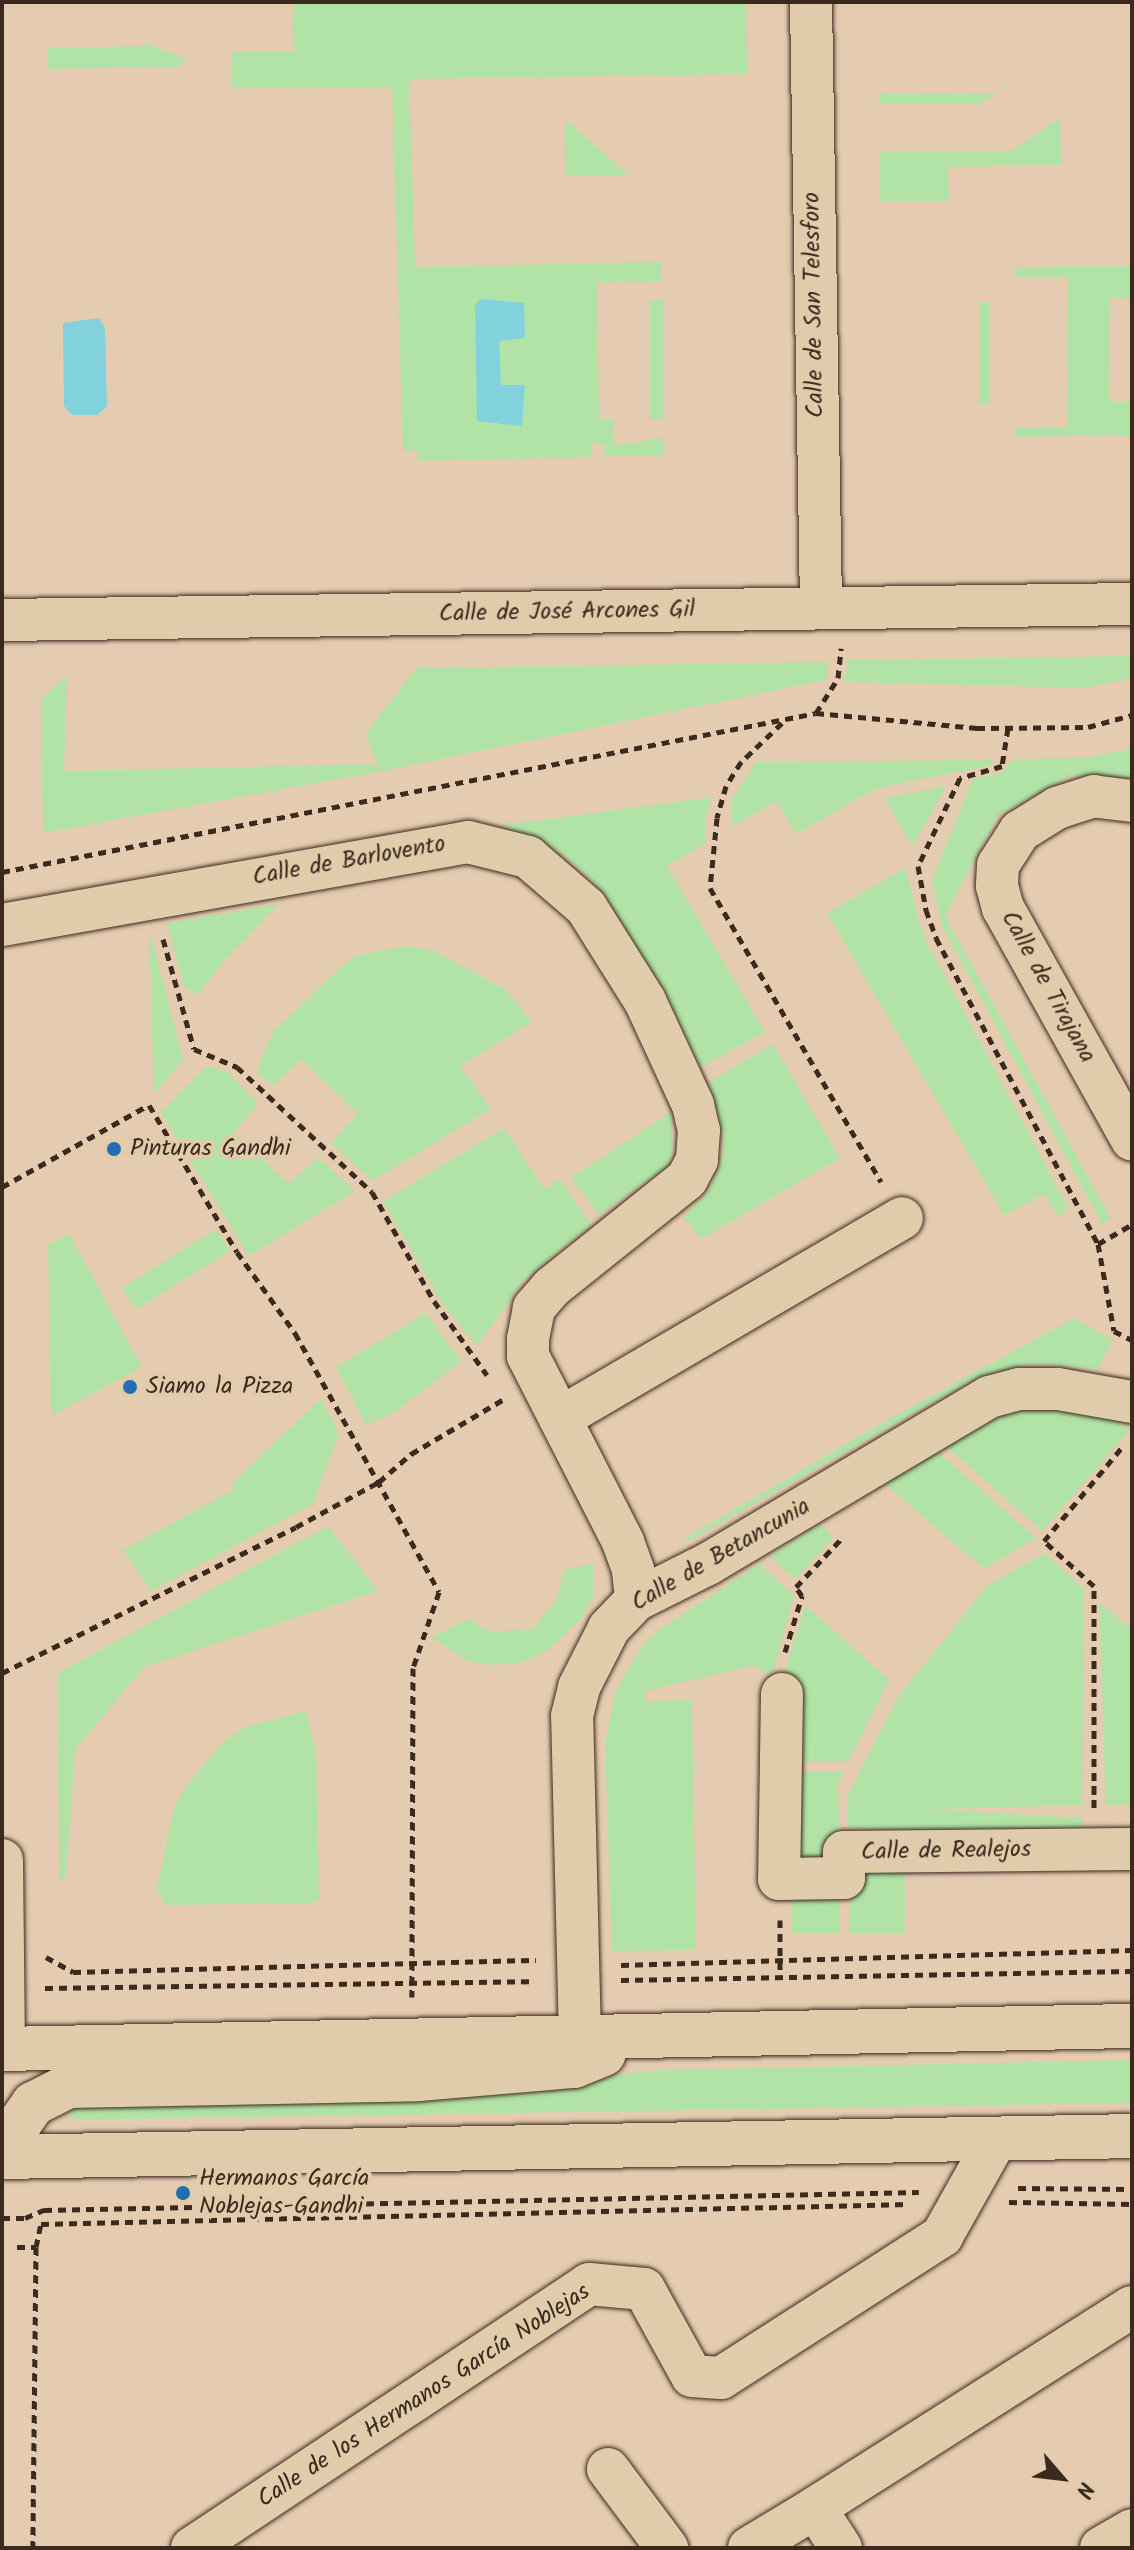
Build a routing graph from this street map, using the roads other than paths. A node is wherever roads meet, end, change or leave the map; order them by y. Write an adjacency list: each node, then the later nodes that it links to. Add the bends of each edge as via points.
1 (811, 2): 3 (street, Calle de San Telesforo)
2 (1132, 604): 3 (street, Calle de José Arcones Gil)
3 (834, 608): 4 (street, Calle de José Arcones Gil)
4 (2, 620)
5 (1132, 801): 7 (street, Calle de Tirajana, via 1094,796 1057,808 1020,831 998,865 1003,908)
6 (2, 925): 10 (street, Calle de Barlovento, via 468,842 528,857 586,907 645,1001 693,1105 699,1130 697,1160 673,1195 552,1287 534,1308 528,1356)
7 (1132, 1140)
8 (902, 1218): 10 (street)
9 (1132, 1402): 11 (street, Calle de Betancunia, via 1058,1389 1019,1389 989,1397 657,1593)
10 (560, 1418): 11 (street, Calle de Barlovento, via 623,1542)
11 (636, 1600): 17 (street, Calle de Betancunia, via 609,1628 579,1687 572,1716)
12 (782, 1694): 13 (street, Calle de Realejos, via 779,1879 844,1878 844,1852)
13 (1113, 1849)
14 (2, 1860): 18 (street)
15 (1132, 2026): 16 (main road)
16 (647, 2037): 17 (main road); 21 (main road, via 574,2066 530,2072 68,2086 33,2104)
17 (580, 2038): 18 (main road)
18 (2, 2057)
19 (1132, 2136): 20 (main road)
20 (997, 2138): 22 (main road); 27 (street, Calle de los Hermanos García Noblejas, via 942,2236 721,2378 692,2376 644,2289 589,2284)
21 (2, 2149)
22 (2, 2157)
23 (1132, 2307): 25 (street)
24 (608, 2469): 28 (street)
25 (815, 2508): 29 (street); 30 (street)
26 (1132, 2530): 31 (street)
27 (192, 2548)
28 (667, 2548)
29 (749, 2548)
30 (841, 2548)
31 (1101, 2548)

